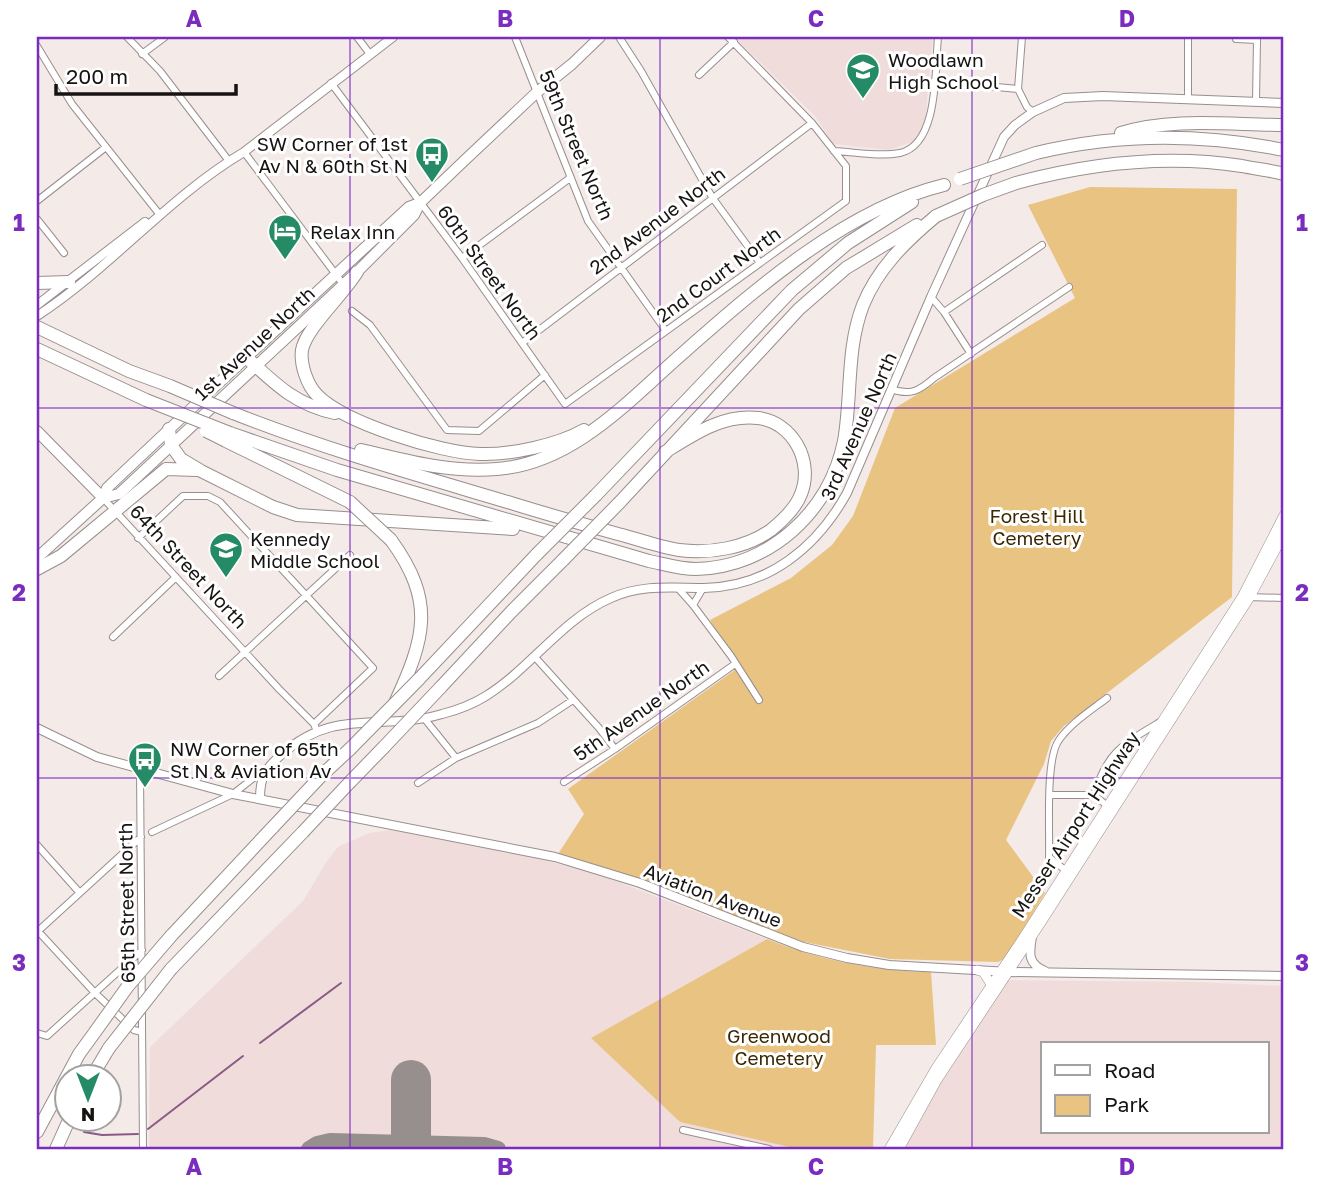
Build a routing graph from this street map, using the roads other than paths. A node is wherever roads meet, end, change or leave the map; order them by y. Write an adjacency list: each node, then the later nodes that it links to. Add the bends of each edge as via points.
1 (127, 37): 15 (street)
2 (165, 37): 15 (street)
3 (357, 37): 16 (street)
4 (393, 37): 16 (street)
5 (515, 37): 21 (street, 59th Street North)
6 (600, 37): 21 (main road, 1st Avenue North)
7 (619, 37): 37 (street)
8 (728, 37): 13 (street)
9 (938, 37): 18 (street)
10 (1022, 37): 20 (street)
11 (1188, 37): 22 (street)
12 (1236, 40): 23 (street, via 1257,40)
13 (734, 43): 17 (street); 26 (street)
14 (37, 46): 29 (street, via 72,104)
15 (142, 54): 33 (street)
16 (370, 54): 19 (street)
17 (699, 75)
18 (934, 81): 20 (street); 31 (street, via 930,118 918,143 901,153)
19 (331, 83): 32 (street); 39 (street, 60th Street North)
20 (1018, 89): 25 (street)
21 (536, 93): 35 (street, 59th Street North); 39 (main road, 1st Avenue North)
22 (1188, 99): 23 (street); 25 (street, via 1064,98)
23 (1256, 102): 24 (street)
24 (1284, 103)
25 (1033, 112): 53 (street, 3rd Avenue North, via 1004,137)
26 (812, 123): 31 (street); 37 (street, 2nd Avenue North)
27 (1284, 125): 28 (highway, via 1153,126)
28 (1103, 140): 30 (highway, via 1187,137); 36 (highway, bridge, via 1036,153)
29 (106, 147): 38 (street); 40 (street)
30 (1284, 150)
31 (834, 151): 46 (street, 2nd Court North, via 846,166 846,201)
32 (244, 152): 33 (street); 49 (street)
33 (229, 161): 40 (street)
34 (1284, 174): 41 (highway, bridge, via 1210,162 1134,161 1016,183)
35 (569, 178): 45 (street); 47 (street, 59th Street North, via 588,221)
36 (944, 185): 67 (highway, via 880,209 806,251 741,301); 100 (highway, bridge, via 848,243 783,299)
37 (712, 197): 46 (street); 47 (street, 2nd Avenue North)
38 (37, 201)
39 (420, 203): 45 (street, 60th Street North); 48 (main road, 1st Avenue North, via 414,215); 49 (main road, 1st Avenue North, via 410,207)
40 (160, 215): 50 (street); 57 (street)
41 (936, 216): 74 (highway, via 846,268 799,309); 79 (highway, via 882,270 864,304 853,338 844,440 835,476 813,510 782,540 735,563 692,569)
42 (37, 219): 44 (street)
43 (1042, 245): 56 (street)
44 (64, 253)
45 (462, 258): 60 (street, 60th Street North)
46 (760, 263): 59 (street, 2nd Court North)
47 (621, 267): 59 (street, 59th Street North); 60 (street, 2nd Avenue North)
48 (357, 272): 49 (main road, 1st Avenue North); 68 (highway, via 306,338 302,352 304,372 314,392)
49 (339, 280): 63 (main road, 1st Avenue North)
50 (69, 282): 51 (highway); 54 (street)
51 (37, 283)
52 (1069, 287): 62 (street)
53 (931, 297): 56 (street); 65 (street, 3rd Avenue North)
54 (37, 306)
55 (352, 311): 64 (street, via 374,330 447,430 479,431)
56 (944, 312): 62 (street)
57 (37, 316)
58 (43, 330): 69 (highway, bridge, via 129,371)
59 (666, 331): 66 (street, 2nd Court North)
60 (522, 343): 64 (street, 60th Street North)
61 (37, 349): 72 (highway, bridge)
62 (971, 354): 65 (street, via 912,393)
63 (251, 362): 68 (highway, via 287,395); 70 (main road, 1st Avenue North); 73 (main road, 1st Avenue North)
64 (545, 375): 66 (street, 60th Street North)
65 (891, 389): 87 (street, 3rd Avenue North, via 848,494 814,540 763,575)
66 (565, 404)
67 (623, 406): 68 (highway, via 575,435 527,449 483,454 435,447); 69 (highway, via 571,445 499,470 417,464)
68 (353, 416)
69 (259, 421): 74 (highway, via 327,448 680,550 745,545 762,536 792,510 804,484 796,443 771,421 734,418 704,428)
70 (169, 429): 73 (highway); 76 (main road, 1st Avenue North, via 107,488)
71 (37, 431): 76 (main road, 64th Street North)
72 (228, 437): 79 (highway); 100 (highway, bridge, via 350,502 391,540 411,571 420,607 419,645)
73 (171, 445): 75 (highway, via 181,459); 76 (main road, 1st Avenue North, via 119,494)
74 (665, 452): 132 (highway, bridge, via 171,969)
75 (201, 471): 77 (highway, via 166,469); 79 (highway, via 297,515)
76 (103, 498): 77 (street, 64th Street North); 83 (main road, 1st Avenue North)
77 (116, 513): 81 (street, 64th Street North); 84 (highway)
78 (1284, 515): 89 (main road, Messer Airport Highway)
79 (548, 534)
80 (1284, 534): 89 (main road, Messer Airport Highway)
81 (138, 538): 85 (street, 64th Street North); 88 (street, via 183,496 208,496 220,502)
82 (350, 555): 88 (street)
83 (37, 558)
84 (37, 569)
85 (176, 577): 92 (street); 93 (street, 64th Street North)
86 (677, 587): 87 (street, 3rd Avenue North); 91 (street); 94 (street, 3rd Avenue North, via 637,589 610,598 580,616)
87 (703, 588): 91 (street)
88 (305, 596): 93 (street); 104 (street, 3rd Avenue North, via 373,668)
89 (1246, 597): 90 (street); 102 (main road, Messer Airport Highway); 115 (main road, Messer Airport Highway)
90 (1284, 598)
91 (693, 606): 95 (street)
92 (113, 637)
93 (245, 652): 96 (street); 104 (street, 64th Street North)
94 (534, 656): 98 (street); 101 (street, 3rd Avenue North, via 489,695)
95 (735, 664): 99 (street); 105 (street, 5th Avenue North)
96 (219, 676)
97 (1107, 698): 113 (street, via 1057,743 1051,760)
98 (573, 700): 105 (street); 106 (street, via 538,723)
99 (759, 700)
100 (393, 706): 134 (highway, bridge, via 322,775 128,986 74,1062)
101 (424, 718): 104 (street, 3rd Avenue North); 106 (street)
102 (1161, 721): 112 (street, via 1110,758); 115 (main road, Messer Airport Highway)
103 (37, 727): 108 (street, via 97,757)
104 (316, 727): 107 (street, 3rd Avenue North)
105 (615, 749): 109 (street, 5th Avenue North)
106 (456, 758): 110 (street)
107 (267, 768): 111 (street, 3rd Avenue North); 114 (street, via 260,783)
108 (140, 769): 111 (street, Aviation Avenue); 117 (street, 65th Street North)
109 (564, 782)
110 (418, 783)
111 (233, 794): 114 (street, Aviation Avenue); 116 (street, 3rd Avenue North)
112 (1094, 795): 113 (street); 115 (street)
113 (1051, 796): 119 (street, via 1049,858)
114 (260, 799): 124 (street, Aviation Avenue, via 555,857 640,883 803,947 847,958)
115 (1110, 808): 119 (main road, Messer Airport Highway); 122 (main road, Messer Airport Highway)
116 (152, 831)
117 (141, 837): 120 (street); 123 (street, 65th Street North)
118 (37, 845): 120 (street)
119 (1065, 870): 125 (main road, Messer Airport Highway)
120 (79, 892): 121 (street)
121 (37, 931): 129 (street)
122 (1032, 937): 125 (main road, Messer Airport Highway); 126 (street, via 1033,965)
123 (142, 950): 129 (street); 130 (street, 65th Street North)
124 (977, 970): 125 (street, Aviation Avenue); 128 (main road)
125 (1004, 971): 126 (street, Aviation Avenue); 128 (main road, Messer Airport Highway); 138 (main road, Messer Airport Highway)
126 (1055, 972): 127 (street, Aviation Avenue)
127 (1284, 976)
128 (992, 984): 137 (main road, Messer Airport Highway)
129 (95, 993): 130 (street, via 134,1030); 131 (street, via 47,1036)
130 (142, 1032): 135 (street, 65th Street North)
131 (37, 1033)
132 (99, 1064)
133 (683, 1130): 136 (street)
134 (37, 1132)
135 (143, 1149)
136 (769, 1149)
137 (890, 1149)
138 (899, 1149)

